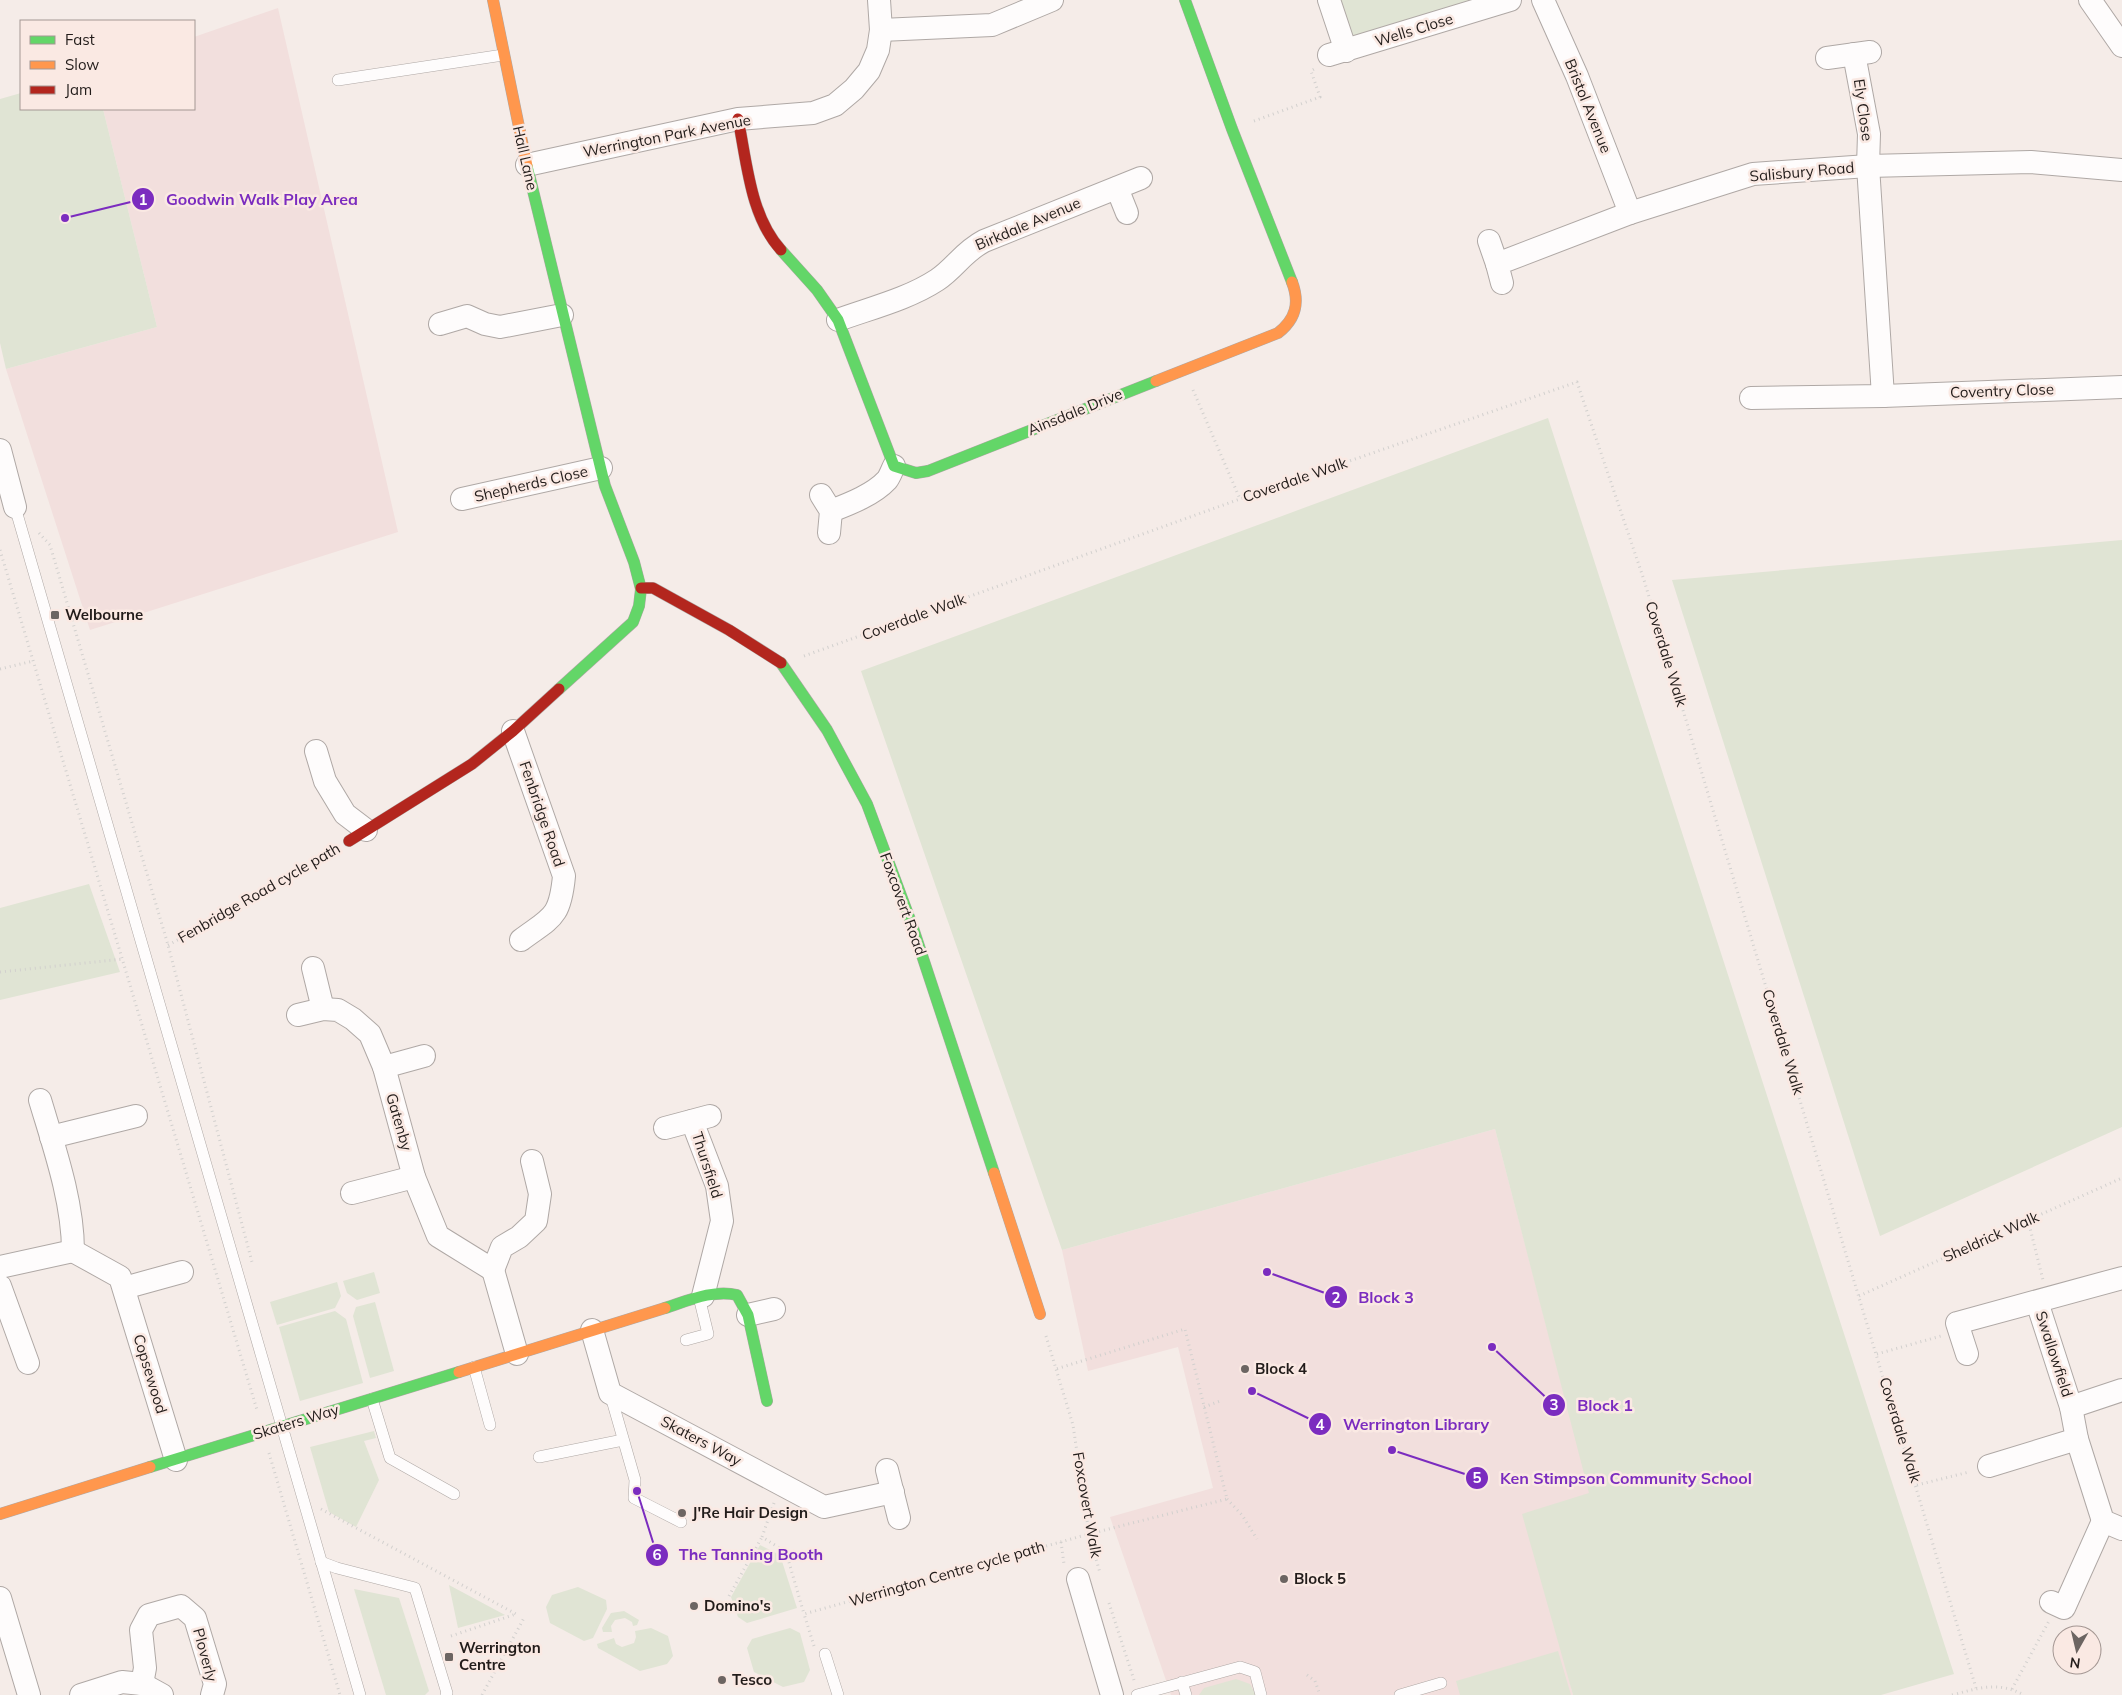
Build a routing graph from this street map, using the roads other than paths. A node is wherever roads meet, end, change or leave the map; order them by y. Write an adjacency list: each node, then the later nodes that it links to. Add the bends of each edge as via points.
1 (494, 0): 11 (street, Hall Lane)
2 (879, 0): 9 (street, Werrington Park Avenue)
3 (1052, 0): 9 (street, via 992,25)
4 (1185, 0): 30 (street, Ainsdale Drive, via 1296,293 1297,310 1290,323 1278,333 928,471 916,473)
5 (1329, 0): 6 (street, Wells Close, via 1337,53)
6 (1510, 0)
7 (1543, 0): 21 (street, Bristol Avenue, via 1577,76)
8 (2090, 0): 10 (street)
9 (881, 30): 14 (street, Werrington Park Avenue, via 878,50 869,70 835,105 813,113)
10 (2122, 46)
11 (503, 55): 13 (lane); 15 (street, Hall Lane)
12 (1827, 58): 16 (street, Ely Close, via 1862,53 1869,134)
13 (338, 80)
14 (738, 119): 15 (street, Werrington Park Avenue); 24 (street, via 754,197 763,224 775,244 817,290)
15 (527, 165): 23 (street, Hall Lane)
16 (1868, 166): 17 (street, Salisbury Road, via 2031,162); 21 (street, Salisbury Road, via 1753,174); 27 (street)
17 (2122, 170)
18 (1141, 178): 19 (street, Birkdale Avenue)
19 (1117, 188): 20 (street); 24 (street, Birkdale Avenue, via 984,241 970,248 940,278 922,289)
20 (1127, 213)
21 (1630, 213): 22 (street, Salisbury Road, via 1500,274)
22 (1489, 241)
23 (562, 315): 25 (street, via 500,328 467,316); 31 (street, Hall Lane)
24 (838, 320): 30 (street)
25 (440, 324)
26 (2122, 388): 27 (street, Coventry Close)
27 (1883, 396): 28 (street, Coventry Close)
28 (1751, 398)
29 (0, 450): 33 (street)
30 (894, 466): 34 (street, via 888,479 878,487)
31 (601, 468): 32 (street, Shepherds Close); 35 (street, Hall Lane)
32 (462, 500)
33 (15, 507): 76 (lane)
34 (827, 513)
35 (641, 588): 36 (street, via 633,622); 62 (street, Foxcovert Road, via 653,588 782,664 827,730 867,804 912,925)
36 (513, 731): 38 (street, via 472,764); 39 (street, Fenbridge Road, via 564,876 558,910)
37 (316, 751): 38 (street, via 325,781)
38 (358, 835)
39 (520, 940)
40 (313, 968): 41 (street)
41 (323, 1009): 42 (street, Gatenby); 44 (street, Gatenby, via 338,1010 370,1034)
42 (298, 1015)
43 (424, 1056): 44 (street)
44 (384, 1067): 50 (street, Gatenby)
45 (40, 1100): 48 (street)
46 (136, 1116): 48 (street)
47 (665, 1128): 59 (street, Thursfield, via 701,1119 717,1186 722,1221)
48 (51, 1137): 52 (street, via 73,1226)
49 (532, 1161): 54 (street, via 540,1194 536,1221 502,1247)
50 (414, 1177): 51 (street); 54 (street, Gatenby, via 438,1236)
51 (352, 1193)
52 (73, 1251): 53 (street); 58 (street, Copsewood, via 120,1277)
53 (0, 1266)
54 (493, 1270): 66 (street)
55 (182, 1272): 58 (street)
56 (2122, 1278): 60 (street, Swallowfield)
57 (0, 1286): 68 (street)
58 (124, 1288): 80 (street, Copsewood)
59 (701, 1296): 63 (street, Skaters Way, via 726,1292 738,1295); 64 (street, Skaters Way); 65 (lane, via 708,1334)
60 (2042, 1300): 67 (street, Swallowfield, via 1957,1323); 74 (street, Swallowfield)
61 (774, 1309): 63 (street)
62 (1040, 1314)
63 (748, 1315): 73 (street)
64 (592, 1330): 66 (street, Skaters Way); 71 (street)
65 (686, 1340)
66 (518, 1354): 69 (street, Skaters Way)
67 (1967, 1354)
68 (28, 1363)
69 (474, 1367): 72 (street, Skaters Way); 75 (lane)
70 (2122, 1390): 74 (street, Swallowfield)
71 (610, 1393): 77 (lane); 83 (street, Skaters Way, via 824,1506)
72 (372, 1399): 76 (street, Skaters Way); 84 (lane, via 390,1458)
73 (767, 1401)
74 (2071, 1407): 78 (street, Swallowfield)
75 (490, 1426)
76 (282, 1427): 80 (street, Skaters Way); 89 (lane)
77 (623, 1440): 79 (lane); 87 (lane, via 635,1480 634,1498)
78 (2077, 1440): 81 (street); 88 (street, Swallowfield)
79 (539, 1458)
80 (176, 1460): 85 (street, Skaters Way)
81 (1990, 1466)
82 (887, 1470): 83 (street)
83 (893, 1492): 86 (street)
84 (454, 1494)
85 (0, 1514)
86 (899, 1518)
87 (681, 1522)
88 (2112, 1525): 92 (street, Swallowfield, via 2064,1608)
89 (321, 1562): 101 (lane); 102 (lane, via 415,1588)
90 (1078, 1579): 104 (street)
91 (0, 1598): 97 (street)
92 (2051, 1602)
93 (825, 1654): 103 (lane)
94 (1182, 1682): 105 (lane); 106 (lane); 107 (lane, via 1240,1667 1255,1672)
95 (1441, 1683): 108 (lane)
96 (142, 1684): 98 (street, via 122,1682); 99 (street); 100 (street, Ploverly, via 145,1668 140,1630 149,1615 181,1606 195,1618 215,1684)
97 (29, 1695)
98 (81, 1695)
99 (162, 1695)
100 (212, 1695)
101 (360, 1695)
102 (446, 1695)
103 (838, 1695)
104 (1112, 1695)
105 (1138, 1695)
106 (1186, 1695)
107 (1261, 1695)
108 (1400, 1695)

